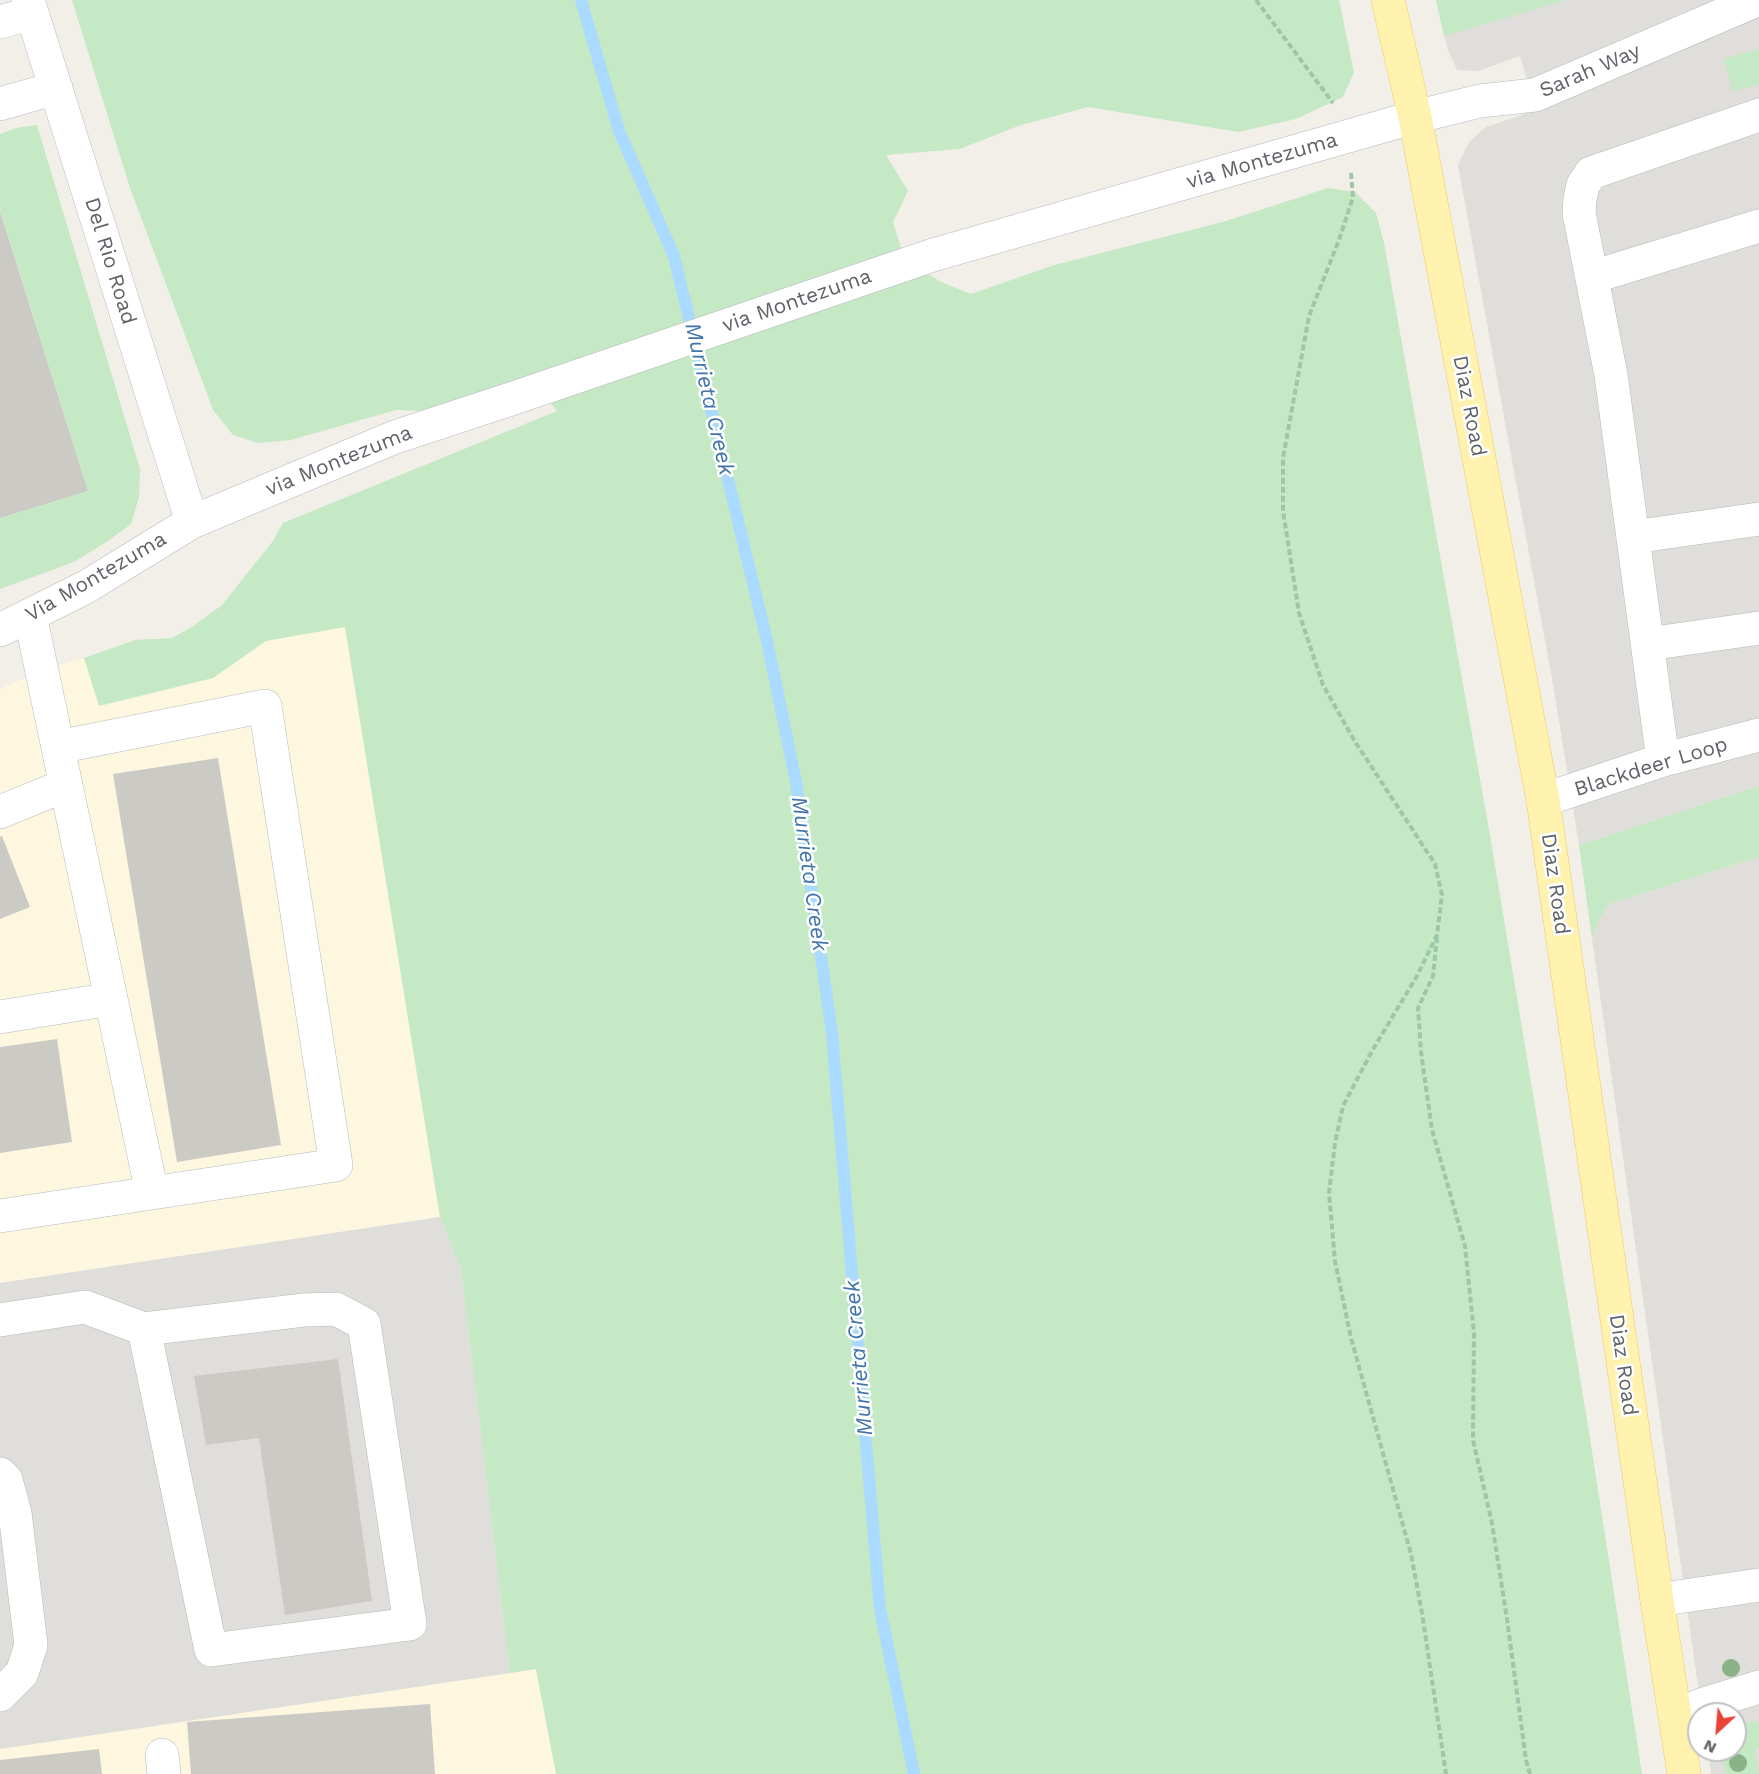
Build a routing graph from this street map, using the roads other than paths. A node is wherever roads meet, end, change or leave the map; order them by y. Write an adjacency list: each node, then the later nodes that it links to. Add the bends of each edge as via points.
1 (1388, 0): 8 (main road, Diaz Road)
2 (1757, 0): 8 (street, Sarah Way, via 1535,95 1480,101)
3 (30, 6): 4 (street); 5 (street, Del Rio Road)
4 (0, 22)
5 (56, 88): 6 (street); 12 (street, Del Rio Road)
6 (0, 104)
7 (1759, 115): 10 (street, via 1591,172 1583,185 1579,213)
8 (1415, 117): 12 (street, via Montezuma, via 933,255 395,437); 22 (main road, Diaz Road)
9 (1759, 226): 10 (street)
10 (1592, 277): 13 (street, via 1611,375)
11 (1759, 519): 13 (street)
12 (192, 522): 14 (street, Via Montezuma, via 86,588)
13 (1633, 537): 17 (street)
14 (30, 615): 16 (street, Via Montezuma); 19 (street)
15 (1759, 628): 17 (street)
16 (0, 630)
17 (1648, 644): 20 (street)
18 (1759, 735): 20 (street, Blackdeer Loop)
19 (58, 747): 21 (street); 26 (street, via 265,706 336,1165)
20 (1663, 760): 22 (street, Blackdeer Loop)
21 (66, 785): 23 (street); 24 (street)
22 (1543, 800): 32 (main road, Diaz Road)
23 (0, 812)
24 (111, 999): 25 (street); 26 (street)
25 (0, 1017)
26 (152, 1193): 27 (street)
27 (0, 1216)
28 (0, 1320): 29 (street, via 86,1307)
29 (144, 1329): 29 (street, via 211,1650 410,1624 364,1324 336,1309)
30 (0, 1474): 34 (street, via 6,1480 15,1514 31,1645 22,1673)
31 (1759, 1585): 32 (street)
32 (1657, 1600): 35 (main road, Diaz Road)
33 (1759, 1688): 35 (street)
34 (0, 1695)
35 (1676, 1715): 36 (main road, Diaz Road)
36 (1684, 1774)

